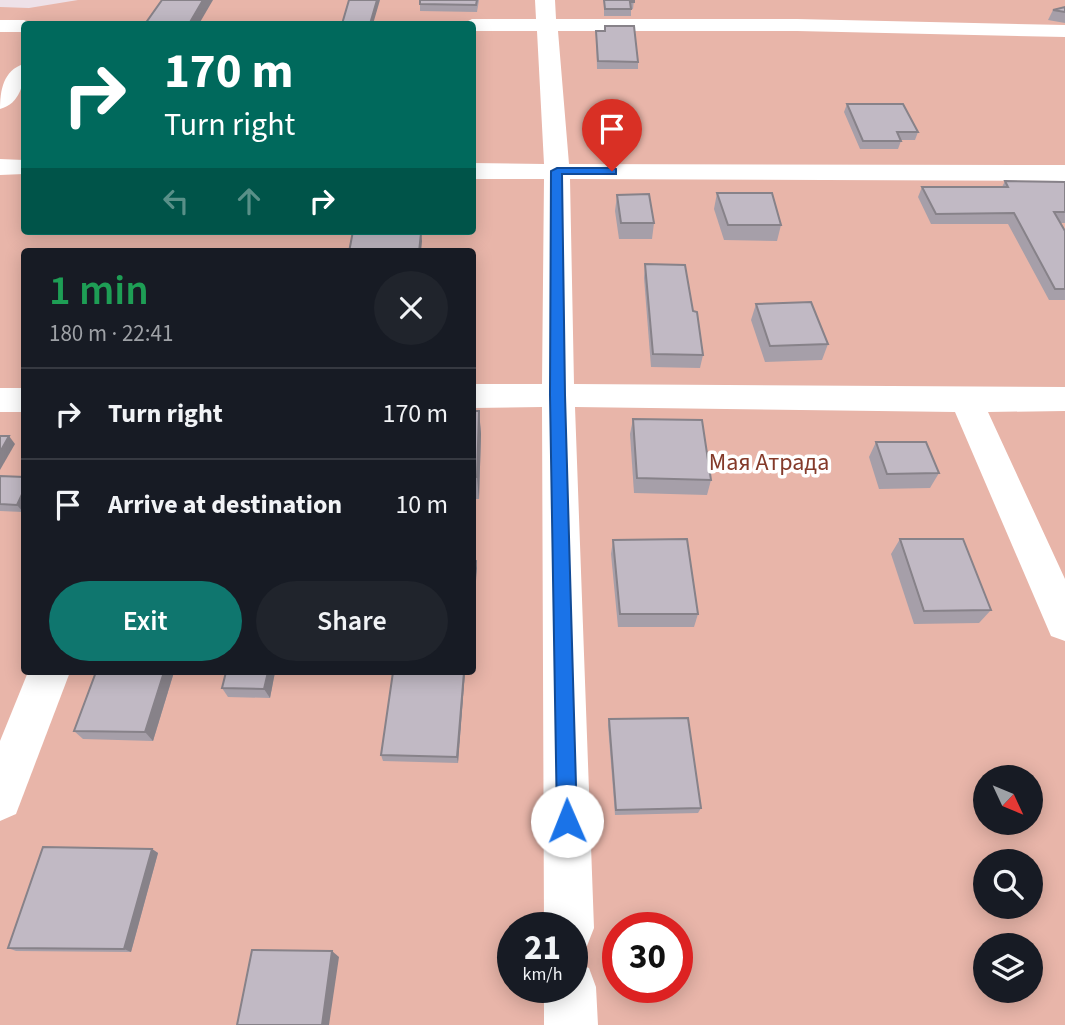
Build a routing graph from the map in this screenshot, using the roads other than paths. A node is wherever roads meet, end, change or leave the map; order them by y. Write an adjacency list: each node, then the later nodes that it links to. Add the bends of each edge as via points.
1 (792, 0): 4 (street)
2 (545, 12): 3 (street); 4 (street); 13 (street)
3 (476, 24)
4 (797, 24): 7 (street)
5 (0, 26): 6 (street)
6 (21, 26)
7 (1065, 31)
8 (21, 75): 9 (street)
9 (0, 102)
10 (0, 167): 11 (street)
11 (21, 167)
12 (476, 171): 13 (street)
13 (557, 171): 14 (street); 15 (street)
14 (1065, 173)
15 (558, 395): 16 (street); 20 (street); 24 (street)
16 (476, 396)
17 (1065, 399): 20 (street)
18 (0, 400): 19 (street)
19 (21, 400)
20 (967, 401): 21 (street)
21 (1065, 623)
22 (48, 675): 23 (street)
23 (0, 798)
24 (569, 912)
25 (570, 1003): 26 (street)
26 (571, 1025)

